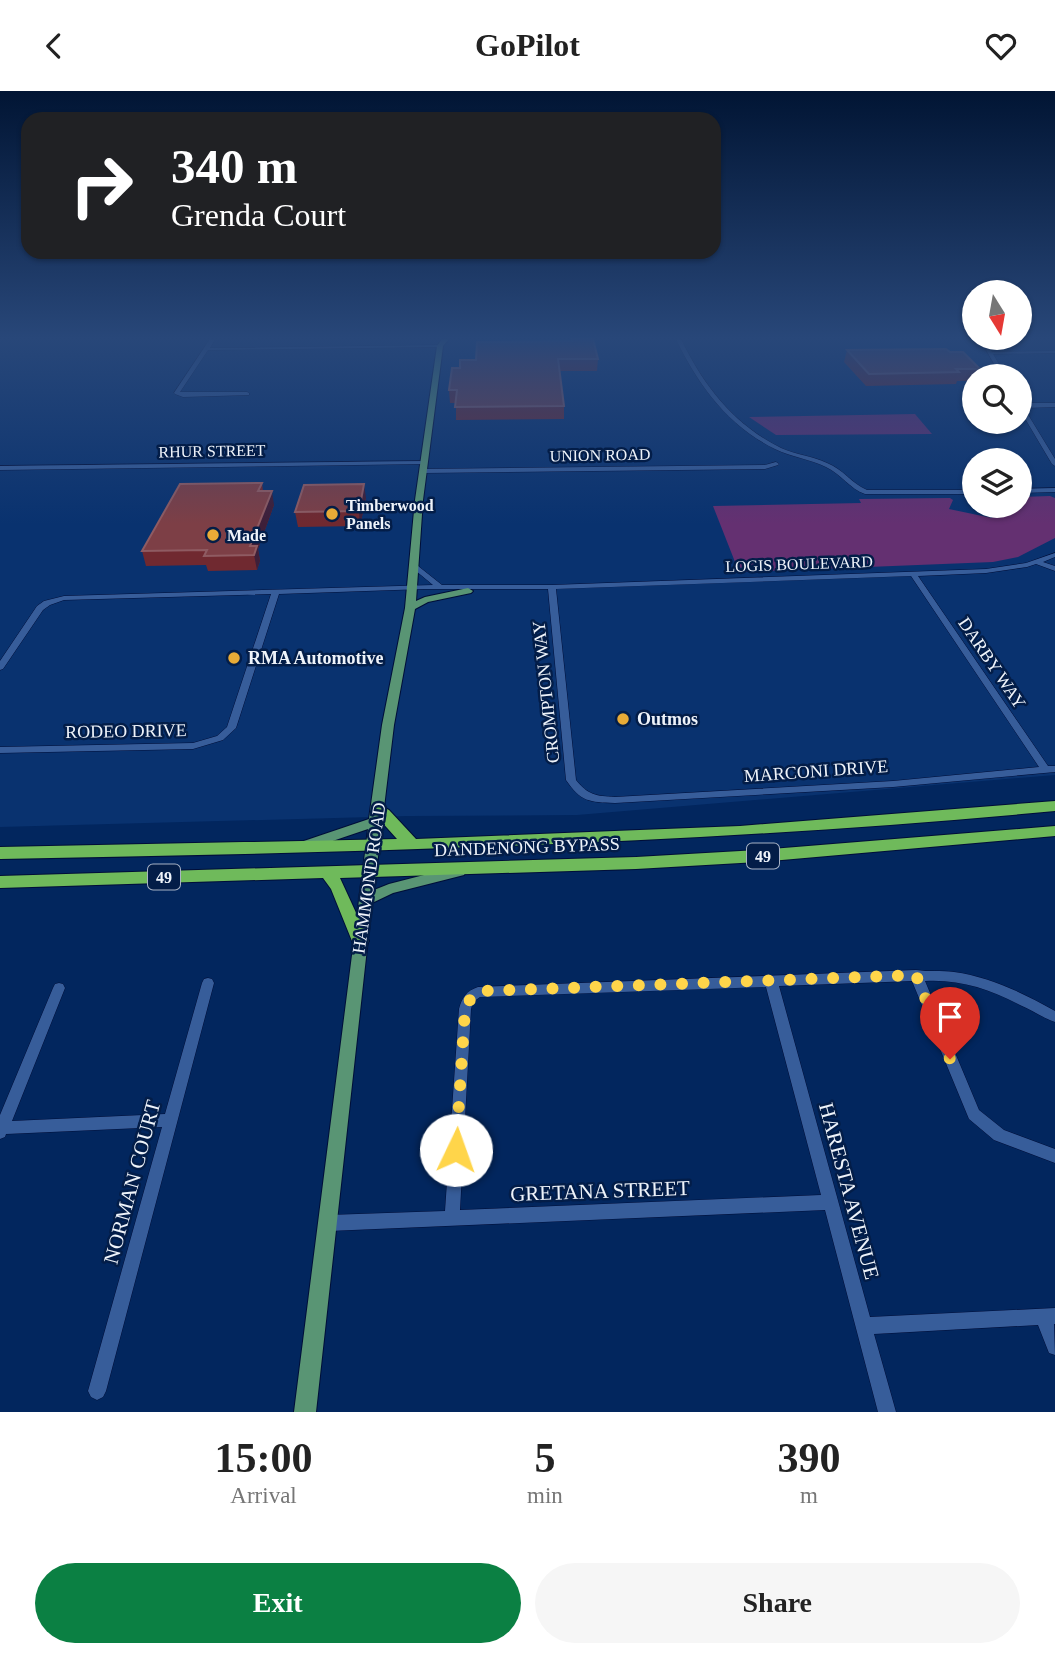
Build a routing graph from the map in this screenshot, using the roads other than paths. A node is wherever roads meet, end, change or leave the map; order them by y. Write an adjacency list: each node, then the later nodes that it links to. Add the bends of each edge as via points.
1 (433, 401): 8 (main road, HAMMOND ROAD)
2 (717, 401): 11 (street, via 776,448 831,466 858,491)
3 (1055, 404): 4 (street)
4 (1032, 405)
5 (1032, 425): 7 (street)
6 (776, 464): 8 (street, UNION ROAD)
7 (1055, 464)
8 (424, 467): 9 (street, RHUR STREET); 15 (main road, HAMMOND ROAD)
9 (0, 468)
10 (1032, 491): 12 (street)
11 (962, 492)
12 (1055, 492)
13 (1055, 555): 14 (street, LOGIS BOULEVARD)
14 (1037, 562): 16 (street); 17 (street, LOGIS BOULEVARD, via 986,571)
15 (413, 564): 18 (street); 20 (main road, HAMMOND ROAD)
16 (1055, 569)
17 (913, 574): 19 (street, LOGIS BOULEVARD); 26 (street, DARBY WAY)
18 (440, 587): 19 (street, LOGIS BOULEVARD); 20 (street, LOGIS BOULEVARD)
19 (547, 587): 21 (street, LOGIS BOULEVARD); 27 (street, CROMPTON WAY, via 571,780)
20 (410, 591): 21 (street, LOGIS BOULEVARD); 22 (street, via 349,596); 23 (main road, HAMMOND ROAD)
21 (468, 591): 23 (main road)
22 (275, 593): 24 (street, via 56,600 40,608); 25 (street, RODEO DRIVE, via 231,728 220,739 193,746)
23 (410, 608): 29 (main road, HAMMOND ROAD, via 388,725)
24 (0, 667)
25 (0, 750)
26 (1050, 769): 27 (street, MARCONI DRIVE, via 664,798 595,799)
27 (580, 792)
28 (1055, 806): 31 (highway, DANDENONG BYPASS / 49, via 740,831)
29 (378, 815): 31 (highway, via 390,818); 32 (main road, HAMMOND ROAD); 33 (main road)
30 (1055, 831): 35 (highway, DANDENONG BYPASS / 49, via 758,856)
31 (413, 844): 32 (highway, DANDENONG BYPASS / 49)
32 (374, 846): 33 (highway, DANDENONG BYPASS / 49); 36 (main road, HAMMOND ROAD)
33 (296, 848): 34 (highway, DANDENONG BYPASS / 49)
34 (0, 853)
35 (470, 869): 36 (highway, DANDENONG BYPASS / 49); 39 (main road, via 405,884)
36 (371, 871): 37 (highway, DANDENONG BYPASS / 49); 39 (main road, HAMMOND ROAD)
37 (328, 873): 38 (highway, DANDENONG BYPASS / 49); 40 (highway)
38 (0, 881)
39 (366, 900): 40 (main road, HAMMOND ROAD)
40 (360, 941): 51 (main road, HAMMOND ROAD)
41 (916, 975): 42 (street); 45 (street, via 976,980); 48 (street, via 974,1114 999,1135)
42 (771, 981): 49 (street, HARESTA AVENUE); 50 (street, via 484,991 472,996 464,1016)
43 (208, 983): 46 (street, NORMAN COURT)
44 (60, 988): 47 (street)
45 (1055, 1017)
46 (170, 1120): 47 (street); 55 (street, NORMAN COURT)
47 (1, 1130)
48 (1055, 1156)
49 (830, 1202): 50 (street, GRETANA STREET); 53 (street, HARESTA AVENUE)
50 (452, 1219): 51 (street, GRETANA STREET)
51 (329, 1223): 56 (main road, HAMMOND ROAD)
52 (1049, 1316): 53 (street); 54 (street)
53 (864, 1327): 57 (street, HARESTA AVENUE)
54 (1055, 1347)
55 (97, 1391)
56 (305, 1412)
57 (887, 1412)

